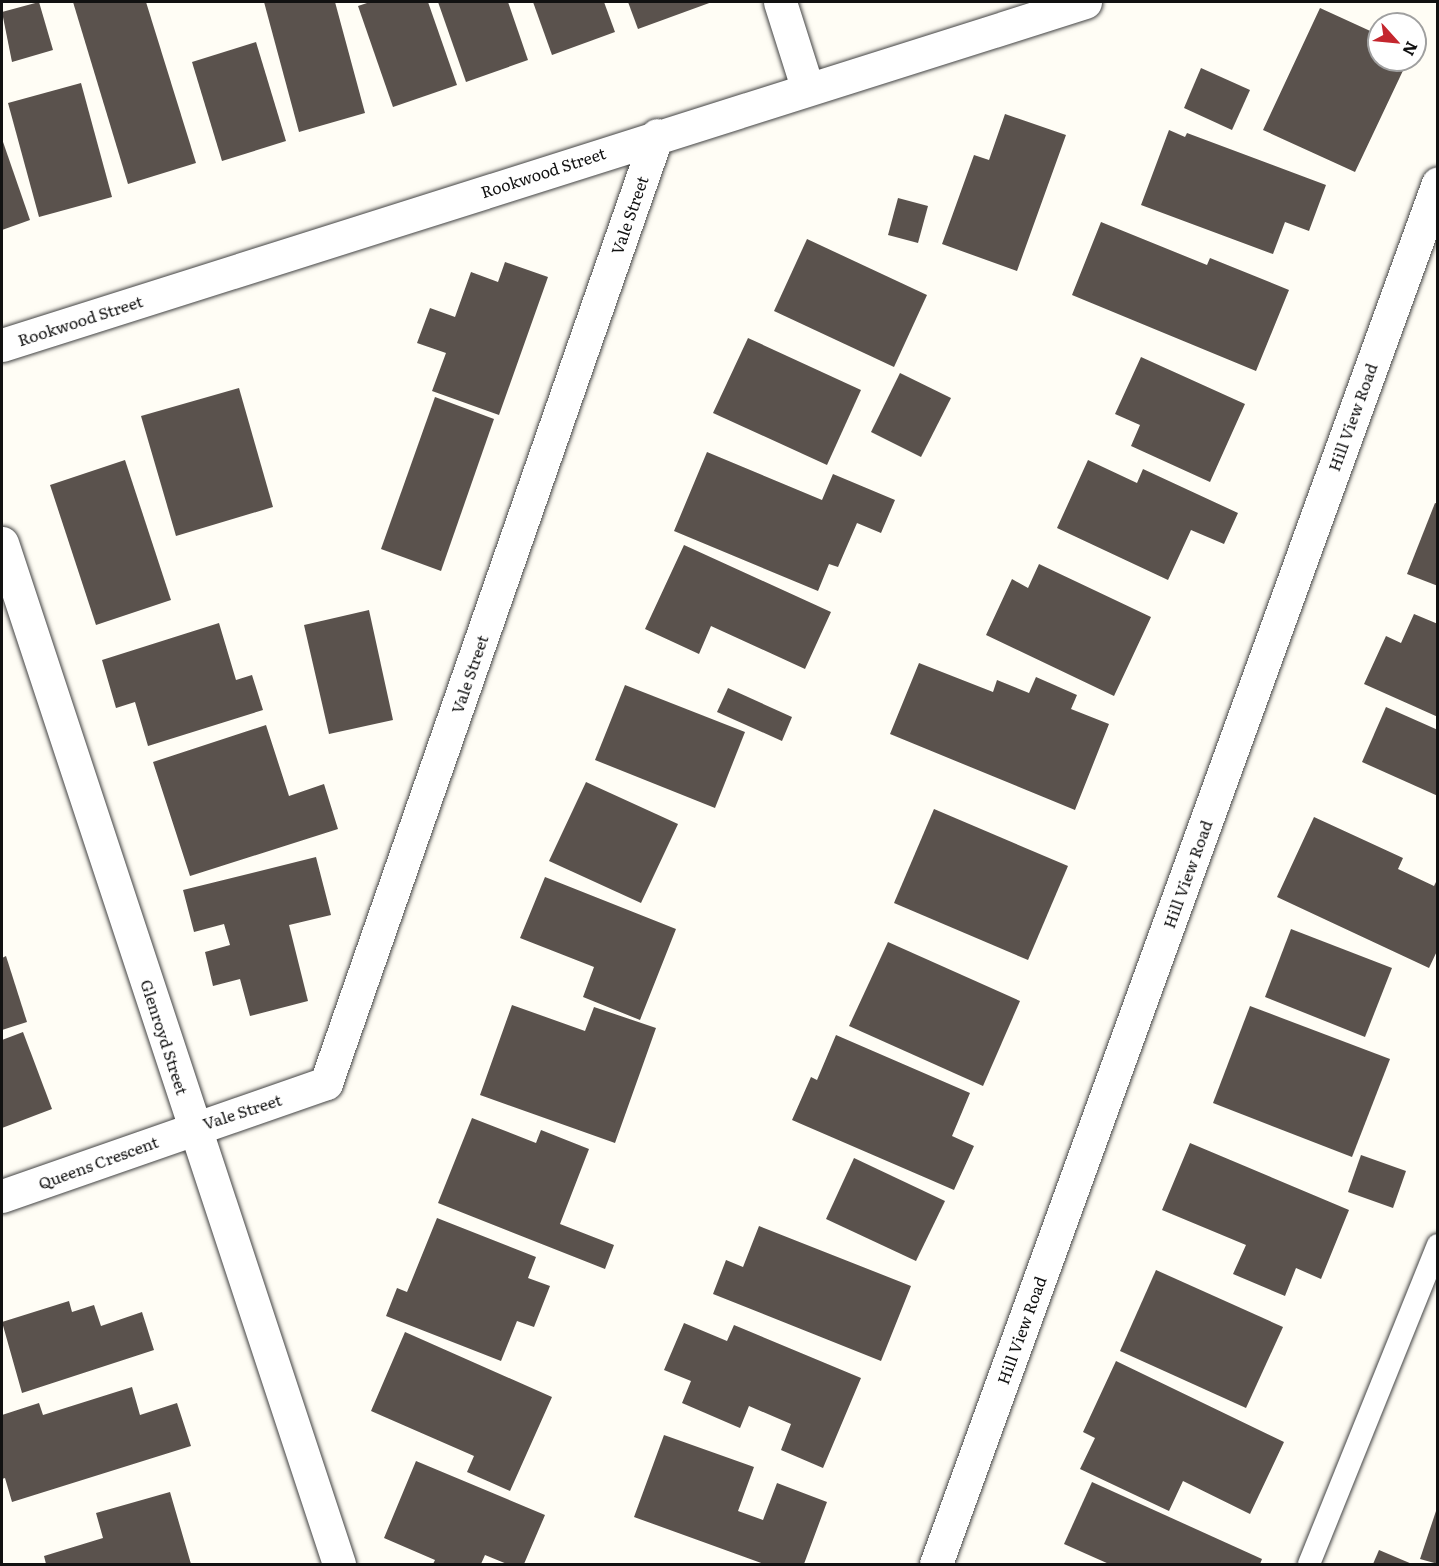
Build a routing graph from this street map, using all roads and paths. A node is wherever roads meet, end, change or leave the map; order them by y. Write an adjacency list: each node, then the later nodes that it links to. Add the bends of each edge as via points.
1 (780, 2): 3 (street)
2 (1085, 2): 3 (street, Rookwood Street)
3 (807, 87): 4 (street, Rookwood Street)
4 (657, 135): 6 (street, Rookwood Street); 8 (street, Vale Street, via 326,1083)
5 (1437, 183): 12 (street, Hill View Road)
6 (2, 345)
7 (2, 543): 8 (street, Glenroyd Street)
8 (195, 1127): 9 (street, Queens Crescent); 11 (street, Glenroyd Street)
9 (2, 1196)
10 (1437, 1245): 13 (lane)
11 (339, 1564)
12 (936, 1564)
13 (1309, 1564)

